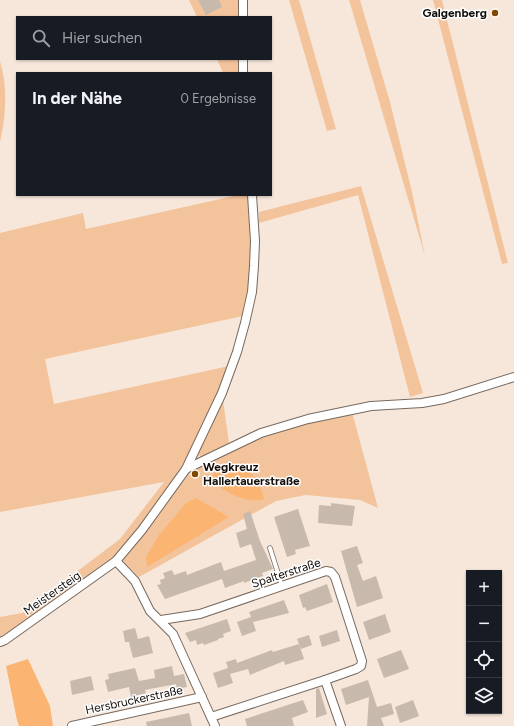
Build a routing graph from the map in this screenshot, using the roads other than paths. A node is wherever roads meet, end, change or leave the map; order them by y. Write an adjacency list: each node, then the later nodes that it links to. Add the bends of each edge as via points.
1 (243, 0): 2 (street)
2 (243, 16)
3 (243, 60): 4 (street)
4 (243, 72)
5 (252, 196): 7 (street, Meistersteig, via 254,266 252,292 245,323 222,393)
6 (514, 377): 7 (street, via 444,399 371,406 294,423 244,440)
7 (186, 469): 9 (street, Meistersteig, via 138,536)
8 (270, 548): 10 (lane)
9 (116, 561): 11 (street, via 135,581 150,611); 12 (street, Meistersteig)
10 (282, 586): 11 (street, Spalterstraße, via 200,614); 13 (street, Spalterstraße, via 326,571 335,577 362,661 361,666 356,669)
11 (161, 620): 14 (street, via 173,634)
12 (0, 642)
13 (325, 680): 15 (street, Spalterstraße); 18 (street)
14 (202, 697): 15 (street); 16 (street, Hersbruckerstraße)
15 (211, 717): 17 (street)
16 (72, 726)
17 (215, 726)
18 (341, 726)

